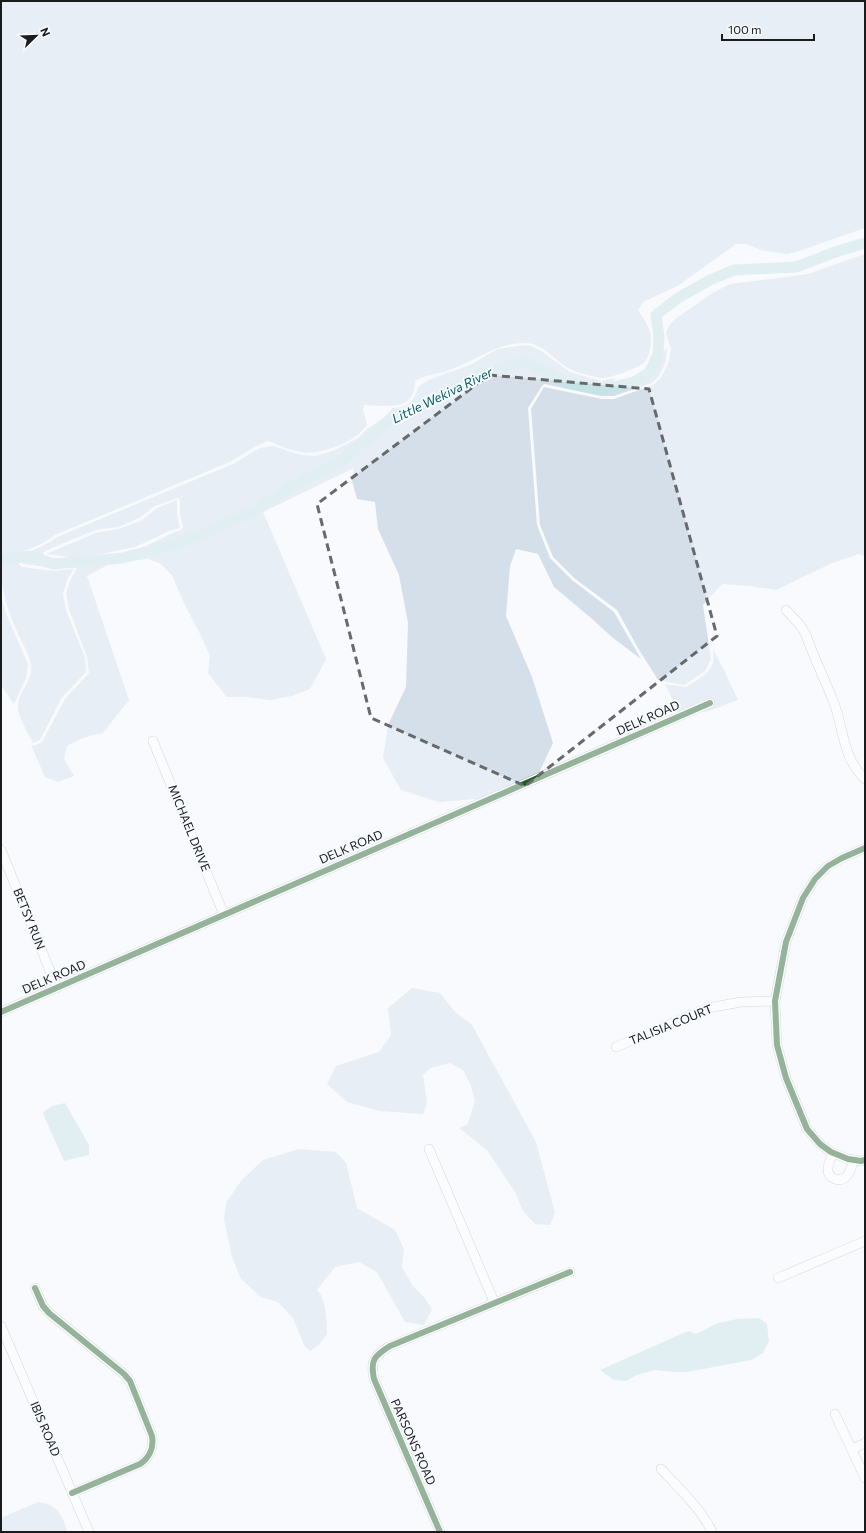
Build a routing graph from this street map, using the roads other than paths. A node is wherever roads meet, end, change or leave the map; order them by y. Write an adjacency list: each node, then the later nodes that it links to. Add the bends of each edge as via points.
1 (786, 610): 4 (street, via 806,635 834,702 850,759)
2 (710, 703): 7 (street, DELK ROAD)
3 (153, 741): 7 (street, MICHAEL DRIVE)
4 (865, 778)
5 (865, 848): 9 (street, via 828,866 815,879 803,898 786,942)
6 (1, 850): 8 (street, BETSY RUN)
7 (224, 915): 8 (street, DELK ROAD)
8 (57, 988): 10 (street, DELK ROAD)
9 (775, 1001): 11 (street, TALISIA COURT, via 741,1002 708,1008); 13 (street, via 778,1046 786,1078 807,1129 820,1144)
10 (1, 1012)
11 (616, 1047)
12 (429, 1149): 20 (street)
13 (833, 1153): 14 (street); 14 (street, via 828,1169 833,1179 845,1178)
14 (854, 1160): 15 (street)
15 (865, 1160)
16 (865, 1241): 18 (street)
17 (570, 1272): 20 (street)
18 (778, 1278)
19 (35, 1288): 27 (street, via 49,1313 130,1381 152,1436 153,1443 146,1460)
20 (494, 1304): 29 (street, PARSONS ROAD, via 390,1346 378,1353 373,1360 374,1379)
21 (1, 1326): 27 (street, IBIS ROAD)
22 (835, 1414): 24 (street)
23 (865, 1443): 24 (street)
24 (852, 1449): 26 (street)
25 (661, 1468): 30 (street, via 682,1490)
26 (865, 1478)
27 (72, 1493): 28 (street, IBIS ROAD)
28 (89, 1532)
29 (440, 1532)
30 (712, 1532)

